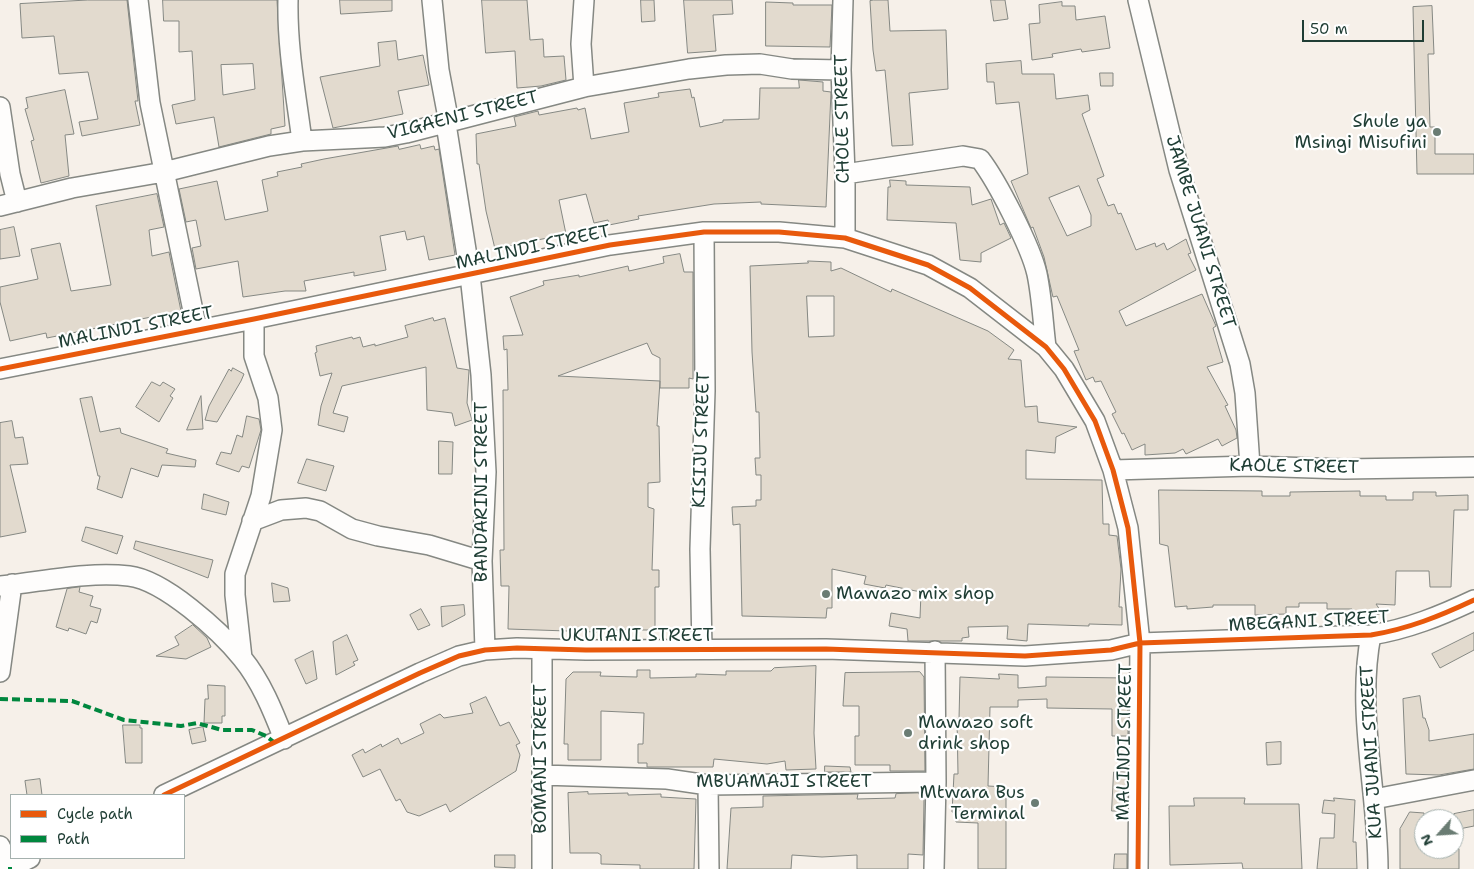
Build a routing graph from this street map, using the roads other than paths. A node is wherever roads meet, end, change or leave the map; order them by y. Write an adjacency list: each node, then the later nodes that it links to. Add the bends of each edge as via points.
1 (138, 0): 12 (street, via 150,103)
2 (288, 0): 11 (street, via 293,89)
3 (432, 0): 10 (street, BANDARINI STREET)
4 (584, 0): 8 (street, via 581,44)
5 (843, 0): 7 (street, CHOLE STREET)
6 (1138, 0): 22 (street, JAMBE JUANI STREET, via 1181,177 1240,364)
7 (841, 70): 8 (street, VIGAENI STREET, via 726,65); 13 (street, CHOLE STREET)
8 (584, 87): 10 (street, VIGAENI STREET)
9 (0, 106): 14 (street, via 10,174)
10 (448, 123): 11 (street, VIGAENI STREET, via 384,136); 17 (street, BANDARINI STREET)
11 (302, 141): 12 (street, VIGAENI STREET)
12 (164, 172): 14 (street, VIGAENI STREET, via 72,188); 19 (street)
13 (845, 174): 16 (street, CHOLE STREET); 20 (street, via 963,156 980,159 1022,237 1036,272)
14 (8, 204)
15 (704, 232): 16 (street, MALINDI STREET, via 779,232); 17 (street, MALINDI STREET, via 610,245); 32 (street, KISIJU STREET)
16 (845, 238): 20 (street, MALINDI STREET, via 928,265 970,288)
17 (470, 275): 18 (street, MALINDI STREET); 26 (street, BANDARINI STREET, via 481,376 486,472)
18 (254, 319): 19 (street, MALINDI STREET); 25 (street, via 254,356 268,398 272,430 261,496)
19 (196, 330): 21 (street, MALINDI STREET)
20 (1046, 347): 24 (street, MALINDI STREET, via 1064,369 1095,422)
21 (0, 368)
22 (1250, 466): 23 (street, KAOLE STREET, via 1344,469); 24 (street, KAOLE STREET)
23 (1474, 467)
24 (1113, 470): 30 (street, MALINDI STREET, via 1128,528)
25 (252, 521): 26 (street, via 281,510 306,508 378,536 429,545); 35 (street, via 235,574)
26 (482, 561): 33 (street, BANDARINI STREET)
27 (6, 585): 35 (street, via 106,574 152,582 204,621); 36 (street)
28 (1474, 600): 29 (street, MBEGANI STREET, via 1398,631)
29 (1371, 635): 30 (street, MBEGANI STREET); 43 (street, KUA JUANI STREET, via 1367,676 1368,744)
30 (1140, 643): 34 (street, UKUTANI STREET, via 1111,650 1025,656); 50 (street, MALINDI STREET)
31 (542, 649): 32 (street, UKUTANI STREET); 33 (street, UKUTANI STREET); 38 (street, BOMANI STREET)
32 (702, 649): 34 (street, UKUTANI STREET)
33 (485, 650): 37 (street, UKUTANI STREET, via 460,656 420,673)
34 (934, 651): 40 (street)
35 (242, 658): 37 (street, via 262,689)
36 (0, 672)
37 (284, 739): 42 (street, UKUTANI STREET)
38 (542, 775): 41 (street, MBUAMAJI STREET, via 667,779); 47 (street, BOMANI STREET)
39 (1474, 780): 43 (street)
40 (936, 782): 41 (street, MBUAMAJI STREET); 49 (street)
41 (708, 785): 48 (street)
42 (166, 794)
43 (1374, 799): 51 (street, KUA JUANI STREET)
44 (0, 846): 46 (street)
45 (28, 859): 46 (street)
46 (8, 868)
47 (542, 869)
48 (710, 869)
49 (934, 869)
50 (1138, 869)
51 (1378, 869)

